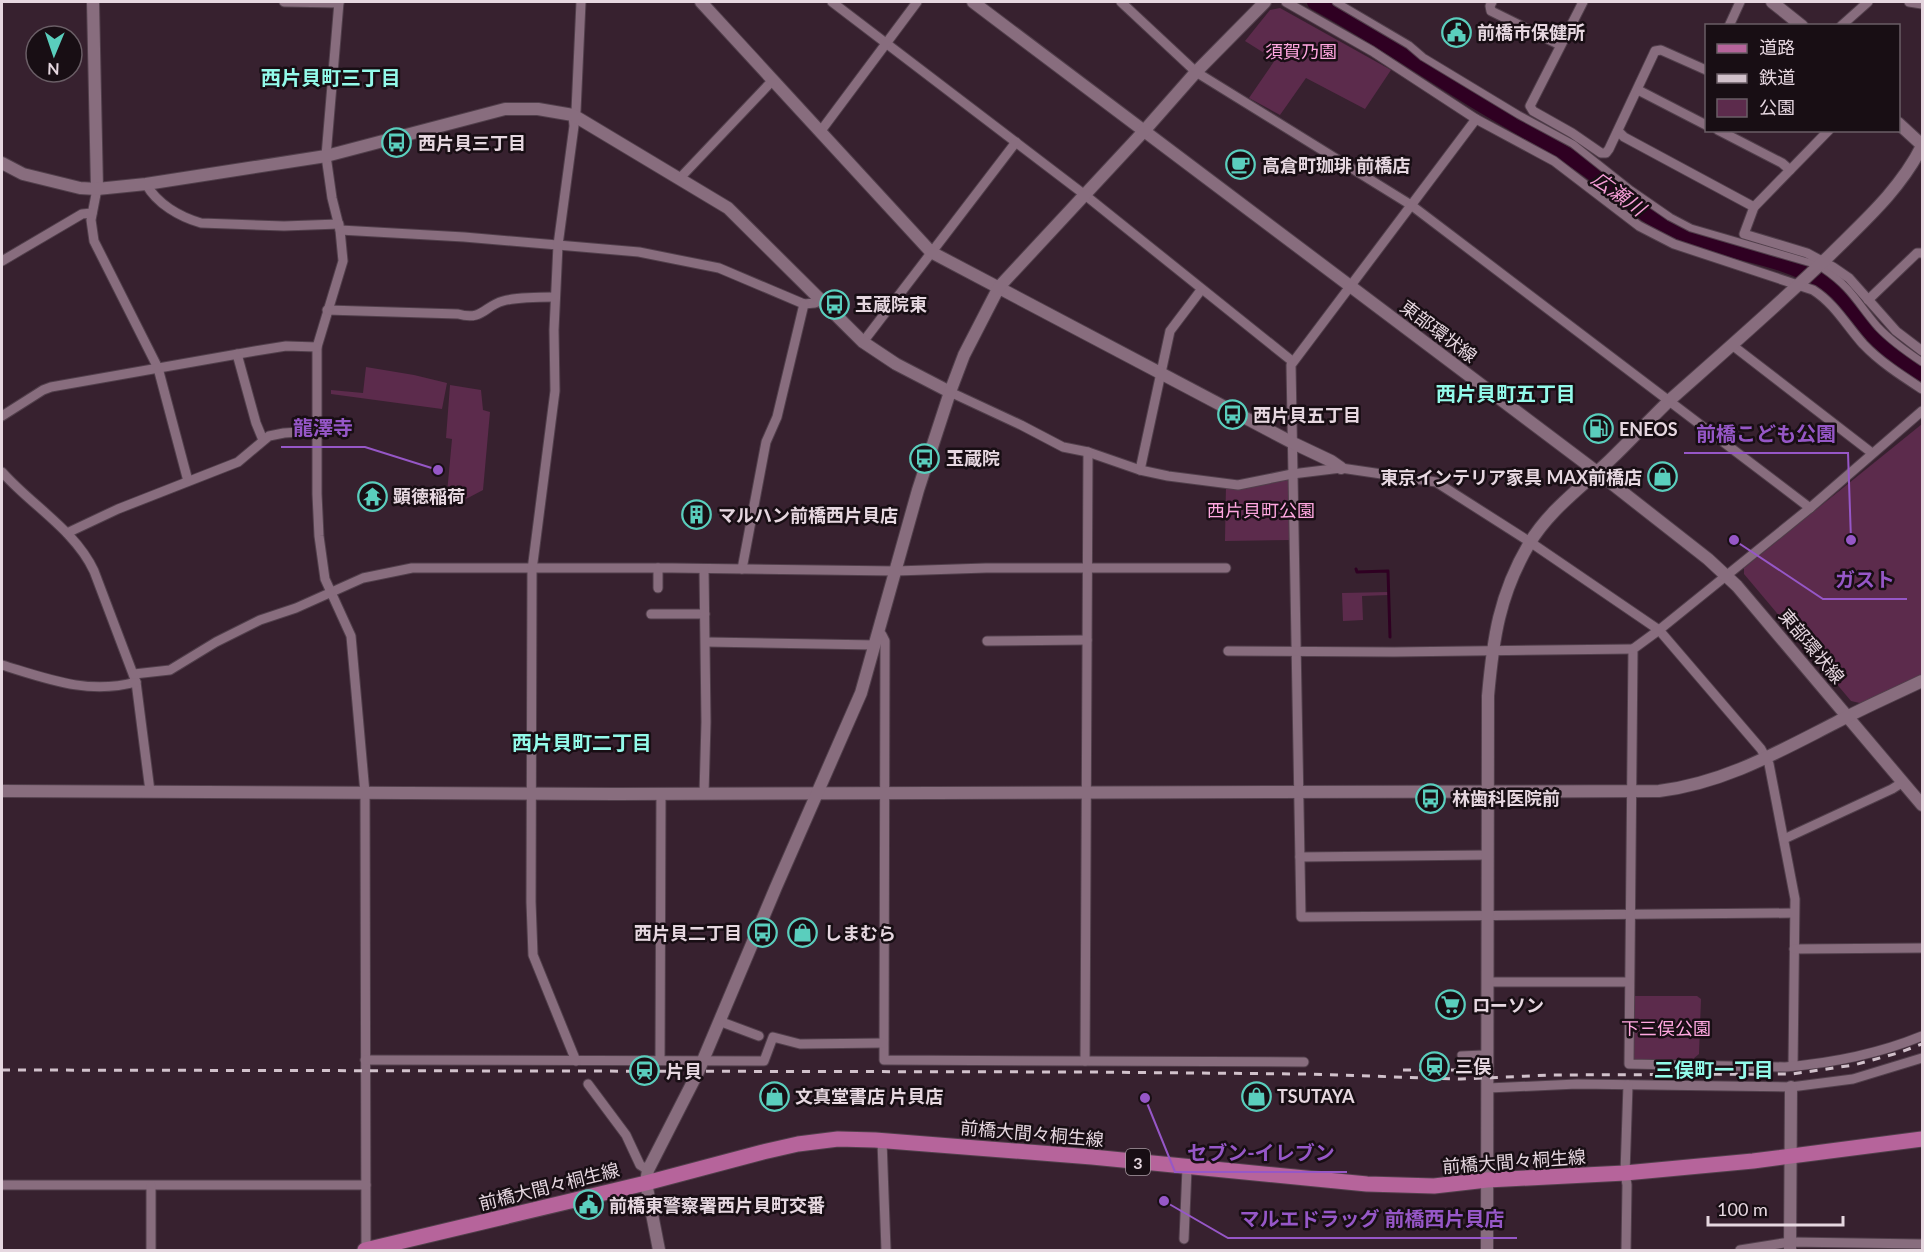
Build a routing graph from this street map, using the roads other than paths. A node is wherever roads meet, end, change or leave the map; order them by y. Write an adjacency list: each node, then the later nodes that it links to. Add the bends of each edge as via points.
1 (93, 2): 46 (street)
2 (284, 2): 3 (street)
3 (339, 2): 41 (street)
4 (580, 2): 30 (street)
5 (701, 2): 28 (street)
6 (832, 2): 24 (street)
7 (917, 2): 24 (street)
8 (973, 2): 36 (street, 東部環状線)
9 (1135, 2): 20 (street)
10 (1265, 2): 27 (street)
11 (1286, 2): 31 (street, via 1372,51)
12 (1336, 2): 56 (street, via 1573,144 1670,217 1691,228)
13 (1492, 2): 25 (street, via 1491,11)
14 (1583, 2): 25 (street)
15 (1740, 2): 21 (street)
16 (1772, 2): 22 (street)
17 (1868, 2): 23 (street)
18 (1909, 2): 19 (street)
19 (1923, 4)
20 (1124, 5): 27 (street)
21 (1730, 24)
22 (1800, 24)
23 (1843, 24)
24 (886, 43): 35 (street); 39 (street)
25 (1560, 45): 34 (street, via 1531,102 1531,110 1604,154)
26 (1705, 69): 29 (street, via 1657,50)
27 (1196, 72): 36 (street); 48 (street)
28 (773, 80): 35 (street); 44 (street)
29 (1638, 90): 32 (street); 34 (street)
30 (573, 115): 41 (street, via 505,109); 44 (street); 52 (street)
31 (1476, 119): 48 (street); 57 (street, via 1562,166 1655,236)
32 (1705, 124)
33 (1900, 124): 40 (street)
34 (1618, 131): 49 (street)
35 (820, 132): 53 (street)
36 (1144, 132): 47 (street); 58 (street, 東部環状線)
37 (1722, 132): 43 (street)
38 (1827, 132): 43 (street)
39 (1016, 142): 47 (street); 53 (street)
40 (1923, 146): 56 (street, via 1899,183)
41 (326, 156): 45 (street); 51 (street)
42 (2, 163): 46 (street, via 23,174)
43 (1790, 170): 49 (street)
44 (680, 178): 61 (street, via 728,208)
45 (146, 184): 46 (street); 51 (street, via 169,208 201,223)
46 (97, 189): 50 (street)
47 (1085, 195): 59 (street); 60 (street)
48 (1411, 205): 58 (street); 77 (street)
49 (1754, 207): 56 (street, via 1744,231 1747,236 1807,253)
50 (92, 213): 55 (street, via 82,214); 73 (street, via 94,241)
51 (340, 227): 52 (street); 65 (street, via 342,267)
52 (558, 245): 62 (street); 64 (street, via 639,252 703,264)
53 (931, 252): 59 (street); 66 (street)
54 (1923, 253): 63 (street, via 1917,253)
55 (2, 261)
56 (1818, 266): 57 (street); 63 (street, via 1849,278); 72 (street, via 1849,288 1889,338)
57 (1801, 283): 67 (street); 75 (street, via 1829,301 1867,348)
58 (1349, 286): 71 (street); 88 (street, 東部環状線)
59 (999, 287): 74 (street); 76 (street)
60 (1201, 290): 71 (street); 74 (street, via 1172,327)
61 (818, 296): 64 (street, via 815,303); 66 (street)
62 (555, 297): 65 (street, via 503,301 480,314 467,316); 99 (street, via 555,391)
63 (1868, 300): 69 (street, via 1896,331)
64 (804, 304): 98 (street, via 777,417 766,442)
65 (327, 310): 68 (street)
66 (863, 342): 76 (street)
67 (1732, 345): 77 (street); 84 (street)
68 (317, 347): 70 (street, via 286,346); 80 (street)
69 (1923, 351)
70 (237, 354): 73 (street); 81 (street)
71 (1292, 361): 82 (street)
72 (1923, 362)
73 (158, 368): 79 (street, via 43,390); 90 (street)
74 (1160, 374): 82 (street); 86 (street)
75 (1923, 389)
76 (950, 392): 83 (street, via 1063,447); 100 (street)
77 (1670, 401): 88 (street); 91 (street)
78 (1923, 411): 84 (street)
79 (2, 416)
80 (317, 431): 81 (street, via 276,434); 103 (street, via 319,536)
81 (263, 440): 90 (street, via 238,462)
82 (1293, 443): 85 (street); 89 (street)
83 (1088, 452): 86 (street); 95 (street)
84 (1872, 453): 91 (street)
85 (1341, 468): 89 (street); 93 (street, via 1437,482)
86 (1140, 470): 89 (street, via 1238,485)
87 (2, 472): 92 (street)
88 (1597, 472): 93 (street, via 1562,502); 101 (street, 東部環状線)
89 (1292, 474): 113 (street)
90 (188, 481): 92 (street)
91 (1810, 508): 101 (street)
92 (67, 533): 116 (street, via 90,562)
93 (1530, 542): 106 (street); 114 (street, via 1503,601)
94 (658, 568): 97 (street); 99 (street); 102 (street)
95 (1087, 568): 96 (street); 100 (street); 108 (street)
96 (1226, 568)
97 (704, 569): 98 (street); 105 (street)
98 (742, 569): 100 (street)
99 (532, 570): 103 (street, via 404,569 363,578); 127 (street)
100 (896, 571): 107 (street)
101 (1726, 574): 106 (street); 118 (street, 東部環状線)
102 (658, 588)
103 (331, 592): 116 (street, via 260,620 170,670); 126 (street, via 351,636)
104 (651, 614): 105 (street)
105 (705, 614): 110 (street)
106 (1659, 630): 111 (street); 119 (street)
107 (876, 639): 110 (street); 128 (street, via 861,693); 131 (street, via 882,635 885,641)
108 (1087, 640): 109 (street); 132 (street)
109 (987, 641)
110 (706, 642): 130 (street)
111 (1633, 649): 114 (street); 125 (street)
112 (1228, 651): 113 (street)
113 (1297, 651): 114 (street); 124 (street)
114 (1492, 651): 121 (street)
115 (2, 665): 116 (street, via 85,687 109,688)
116 (135, 678): 123 (street)
117 (1923, 681): 118 (street)
118 (1848, 716): 119 (street); 120 (street, 東部環状線)
119 (1767, 758): 125 (street, via 1694,786); 134 (street)
120 (1903, 782): 133 (street, 東部環状線); 134 (street)
121 (1488, 790): 124 (street); 125 (street); 135 (street)
122 (2, 791): 123 (street)
123 (150, 792): 126 (street)
124 (1300, 792): 132 (street); 136 (street)
125 (1633, 792): 138 (street)
126 (365, 793): 127 (street); 151 (street)
127 (531, 793): 129 (street); 154 (street, via 532,949)
128 (818, 793): 130 (street); 131 (street); 144 (street)
129 (661, 794): 130 (street); 152 (street)
130 (704, 794)
131 (884, 794): 132 (street); 147 (street)
132 (1086, 794): 155 (street)
133 (1923, 805)
134 (1784, 839): 137 (street)
135 (1487, 855): 136 (street); 139 (street)
136 (1300, 857): 139 (street, via 1301,917)
137 (1794, 913): 138 (street); 141 (street)
138 (1629, 914): 139 (street); 143 (street)
139 (1487, 916): 142 (street)
140 (1923, 948): 141 (street)
141 (1794, 949): 157 (street)
142 (1488, 982): 143 (street); 161 (street)
143 (1629, 982): 157 (street, via 1629,1064)
144 (719, 1021): 145 (street); 153 (street)
145 (759, 1036)
146 (1923, 1036): 157 (street, via 1860,1056)
147 (884, 1043): 153 (street, via 800,1044 773,1037 764,1061); 155 (street, via 886,1061)
148 (1483, 1054): 149 (street)
149 (1461, 1055)
150 (1923, 1058): 160 (street, via 1853,1079)
151 (364, 1060): 154 (street); 170 (street)
152 (660, 1060): 153 (street); 154 (street)
153 (703, 1060): 167 (street)
154 (576, 1061)
155 (1085, 1061): 156 (street)
156 (1304, 1062)
157 (1793, 1066)
158 (588, 1084): 167 (street, via 626,1135)
159 (1628, 1085): 160 (street); 161 (street); 166 (street)
160 (1791, 1087): 164 (street)
161 (1488, 1088): 168 (street)
162 (1923, 1139): 164 (main road, 前橋大間々桐生線 / 3)
163 (882, 1141): 165 (main road, 前橋大間々桐生線 / 3); 167 (main road, 前橋大間々桐生線 / 3, via 838,1139 798,1144); 178 (street)
164 (1791, 1156): 166 (main road, 前橋大間々桐生線 / 3); 174 (street)
165 (1187, 1168): 168 (main road, 前橋大間々桐生線 / 3, via 1367,1184 1434,1186); 172 (street)
166 (1625, 1173): 168 (main road, 前橋大間々桐生線 / 3); 180 (street)
167 (647, 1176): 175 (main road, 前橋大間々桐生線 / 3); 177 (street)
168 (1487, 1180): 179 (street)
169 (2, 1185): 171 (street)
170 (366, 1185): 171 (street); 175 (street)
171 (151, 1186): 176 (street)
172 (1184, 1239)
173 (1923, 1244): 174 (street)
174 (1790, 1246): 181 (street)
175 (366, 1250)
176 (151, 1251)
177 (659, 1251)
178 (886, 1251)
179 (1487, 1251)
180 (1626, 1251)
181 (1740, 1251)

